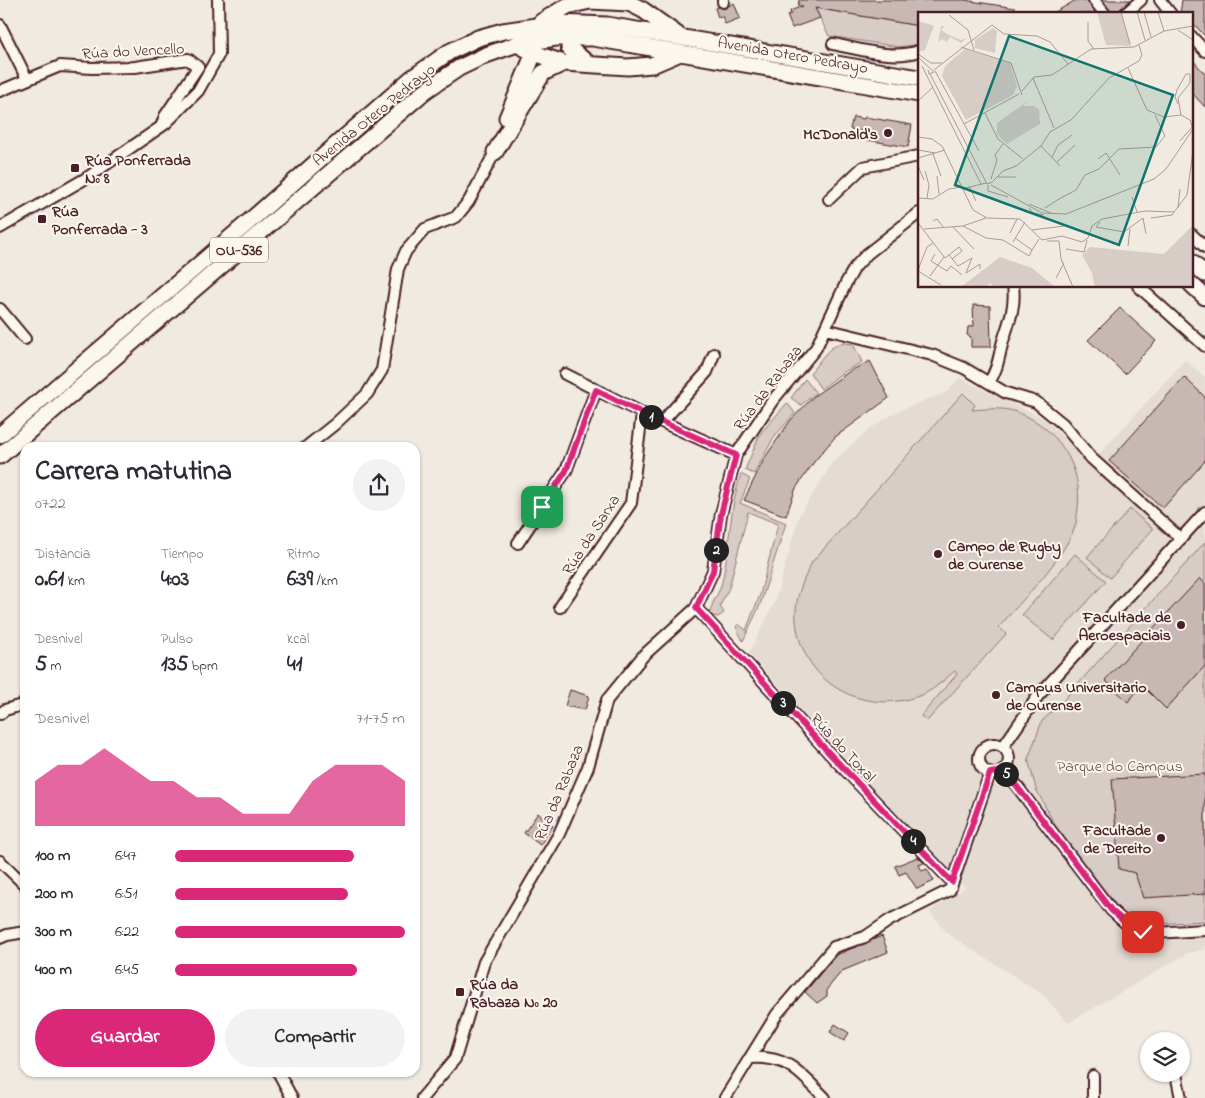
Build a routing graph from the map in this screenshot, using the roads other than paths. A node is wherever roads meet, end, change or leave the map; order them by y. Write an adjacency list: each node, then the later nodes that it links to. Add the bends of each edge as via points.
1 (218, 0): 29 (street, via 219,54 198,91)
2 (1094, 0): 7 (street)
3 (1141, 0): 8 (street)
4 (590, 1): 6 (main road); 10 (main road); 12 (main road, via 567,6)
5 (1163, 1): 9 (street)
6 (634, 4): 15 (main road); 18 (main road)
7 (1103, 12)
8 (1127, 12)
9 (1170, 12)
10 (570, 22): 12 (main road, Avenida Otero Pedrayo); 14 (main road); 15 (main road, Avenida Otero Pedrayo, via 607,24)
11 (0, 25): 26 (street)
12 (536, 26): 53 (main road, Avenida Otero Pedrayo / OU-536, via 478,38 450,52 412,78)
13 (1192, 37): 19 (street)
14 (569, 38): 15 (main road, Avenida Otero Pedrayo); 16 (main road, Avenida Otero Pedrayo); 23 (main road, via 569,48)
15 (646, 39): 18 (main road, Avenida Otero Pedrayo); 24 (main road)
16 (517, 44): 21 (main road); 56 (main road, Avenida Otero Pedrayo / OU-536, via 486,54 425,91)
17 (833, 44): 20 (street, Avenida Otero Pedrayo, via 886,54)
18 (681, 45): 24 (main road, via 652,65); 25 (main road, Avenida Otero Pedrayo); 28 (main road, Avenida Otero Pedrayo)
19 (1205, 51)
20 (918, 52)
21 (534, 53): 22 (main road); 30 (main road)
22 (564, 63): 23 (main road); 30 (main road, via 543,74)
23 (589, 64): 24 (main road)
24 (628, 67)
25 (918, 78)
26 (27, 79): 27 (street, Rúa do Vencello); 29 (street, Rúa do Vencello, via 60,66 135,67 188,60 198,66)
27 (0, 91)
28 (918, 94)
29 (160, 128): 34 (street, via 88,177)
30 (495, 152): 54 (street, via 469,201 456,217 425,229 406,251 398,269 382,370 367,394)
31 (918, 156): 32 (street, via 863,167)
32 (830, 199)
33 (918, 214): 44 (street, Rúa da Rabaza, via 855,267)
34 (0, 228)
35 (1192, 235): 36 (street)
36 (1205, 247)
37 (1192, 263): 38 (main road)
38 (1205, 274)
39 (1192, 285): 42 (main road)
40 (1013, 288): 49 (street, via 1012,314 995,374)
41 (1140, 288): 46 (street)
42 (1205, 297)
43 (0, 309): 45 (street)
44 (825, 329): 49 (street, via 932,354); 55 (street, Rúa da Rabaza, via 816,348 772,400)
45 (25, 339)
46 (1205, 346)
47 (714, 354): 52 (street, via 707,372)
48 (565, 374): 50 (street)
49 (989, 382): 58 (street, via 1006,393 1036,402 1063,424 1091,458)
50 (596, 390): 51 (street); 59 (street, via 566,471)
51 (642, 413): 52 (street); 60 (street, Rúa da Sarxa, via 631,502)
52 (662, 422): 55 (street)
53 (0, 435)
54 (312, 442)
55 (736, 455): 61 (street, Rúa da Rabaza, via 721,514 713,571)
56 (0, 456)
57 (1205, 512): 58 (street)
58 (1181, 539): 64 (street, via 1038,696)
59 (518, 543)
60 (560, 606)
61 (696, 608): 69 (street, Rúa do Toxal); 78 (street, Rúa da Rabaza, via 643,656 607,700 588,767 559,834 484,962 455,1059)
62 (20, 706): 63 (street)
63 (0, 714)
64 (1003, 747): 65 (street, via 1009,759); 66 (street, via 990,744 980,754 982,768)
65 (1002, 771): 66 (street); 70 (street, via 1122,921 1131,928 1155,933)
66 (990, 773): 69 (street)
67 (0, 861): 68 (street)
68 (20, 880)
69 (952, 882): 73 (street, via 950,890 890,920 864,938 834,947 777,1014)
70 (1205, 930)
71 (20, 933): 72 (street)
72 (0, 938)
73 (750, 1058): 79 (street); 80 (street, via 776,1058 797,1071)
74 (1093, 1076): 81 (street)
75 (281, 1077): 77 (street)
76 (1178, 1082): 82 (street)
77 (292, 1098)
78 (422, 1098)
79 (725, 1098)
80 (825, 1098)
81 (1093, 1098)
82 (1181, 1098)

